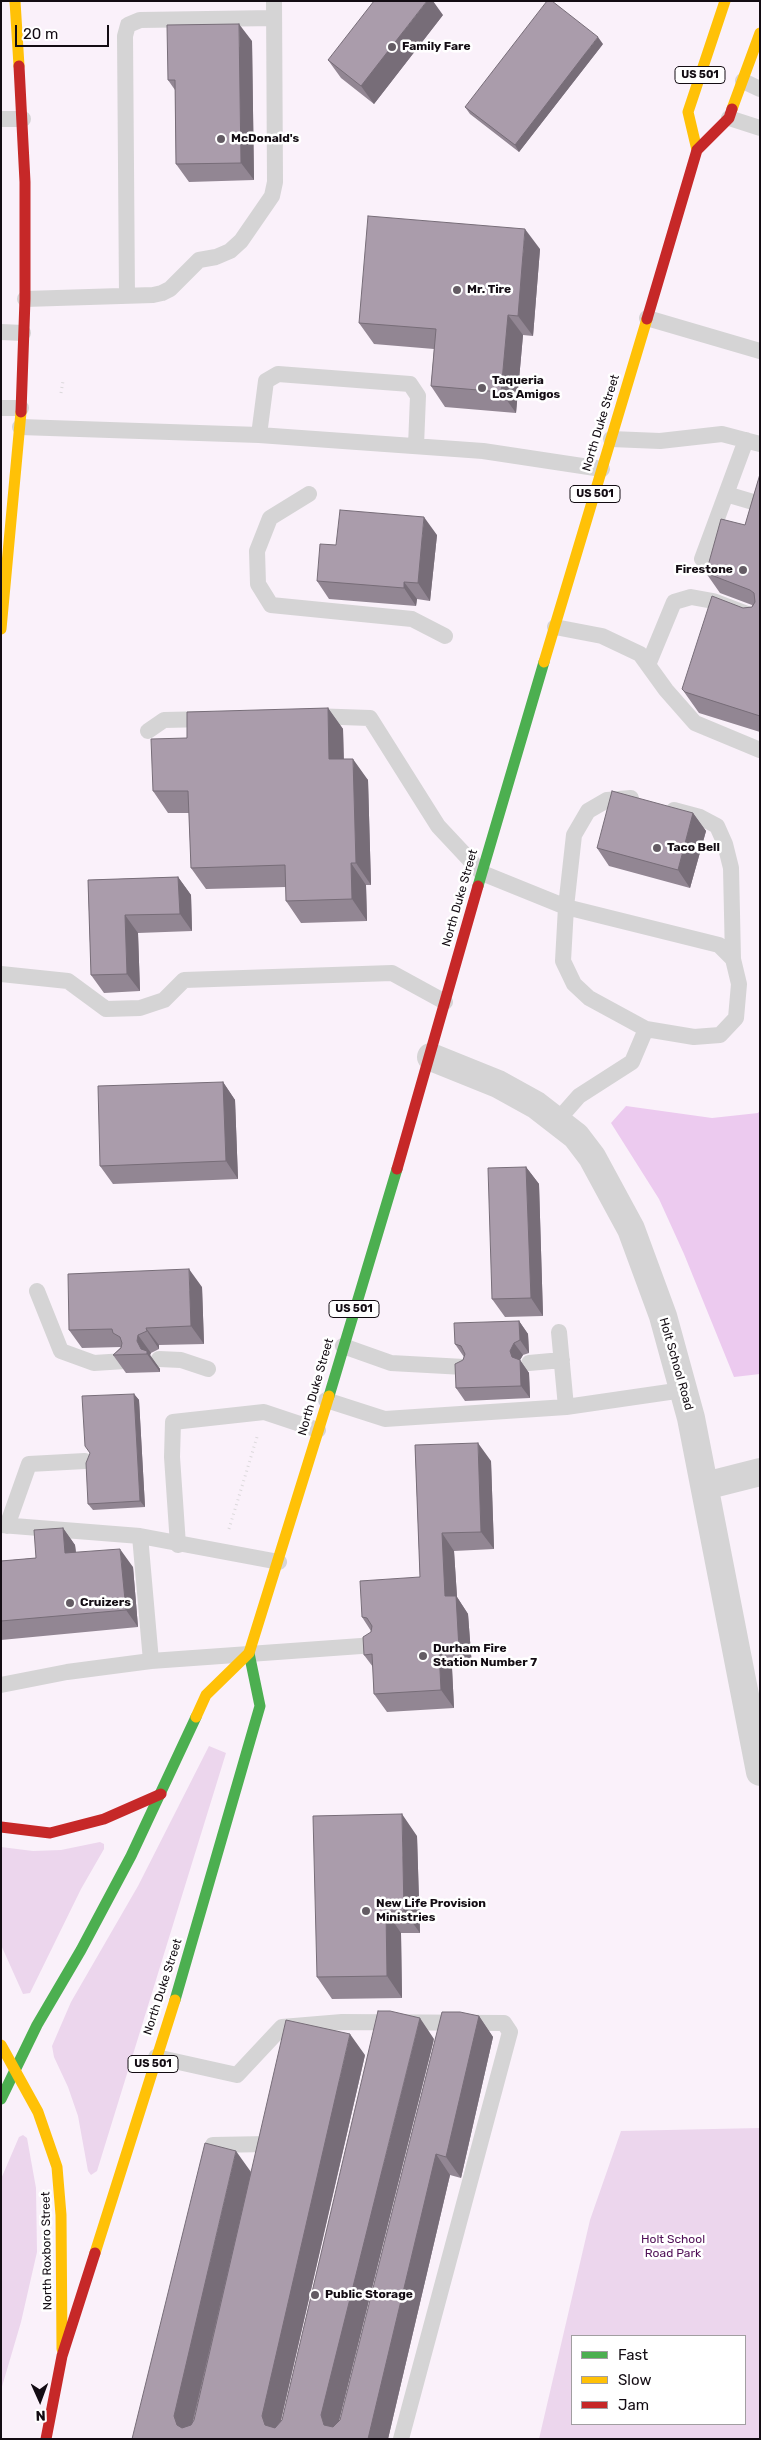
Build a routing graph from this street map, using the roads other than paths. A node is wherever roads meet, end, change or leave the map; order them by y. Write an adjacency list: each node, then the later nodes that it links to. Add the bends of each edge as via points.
1 (15, 1): 10 (main road)
2 (274, 1): 4 (lane)
3 (724, 1): 12 (main road, North Duke Street / US 501, via 688,112)
4 (274, 18): 13 (lane, via 275,182 272,196 241,242 230,251 198,260 162,293); 13 (lane, via 140,20 128,25 125,36)
5 (760, 33): 6 (main road, North Duke Street / US 501)
6 (743, 81): 7 (lane); 8 (main road, North Duke Street / US 501)
7 (760, 89)
8 (729, 118): 11 (lane); 12 (main road, North Duke Street / US 501)
9 (1, 119): 10 (lane)
10 (23, 119): 14 (main road)
11 (760, 128)
12 (697, 150): 15 (main road, North Duke Street / US 501)
13 (127, 296): 14 (lane)
14 (25, 299): 17 (main road)
15 (647, 318): 18 (lane); 23 (main road, North Duke Street / US 501)
16 (1, 332): 17 (lane)
17 (23, 333): 20 (main road)
18 (760, 351)
19 (1, 408): 20 (lane)
20 (20, 408): 21 (main road)
21 (20, 427): 22 (lane); 26 (main road)
22 (259, 435): 25 (lane); 25 (lane, via 266,381 278,374 410,384 418,396)
23 (611, 439): 24 (lane, via 660,441 722,434); 27 (main road, North Duke Street / US 501)
24 (753, 442): 29 (lane)
25 (416, 446): 27 (lane, via 483,451)
26 (9, 463): 31 (main road)
27 (602, 468): 34 (main road, North Duke Street / US 501)
28 (310, 494): 36 (lane, via 270,518 257,551 258,584 271,604 412,619)
29 (726, 494): 30 (lane); 32 (lane)
30 (760, 504)
31 (6, 539): 35 (main road)
32 (702, 559)
33 (760, 618): 37 (lane, via 691,597 674,602)
34 (555, 627): 37 (lane, via 602,636 640,654); 42 (main road, North Duke Street / US 501)
35 (1, 629)
36 (444, 636)
37 (648, 665): 41 (lane, via 695,723)
38 (293, 717): 42 (lane, via 370,718 438,826)
39 (225, 718): 40 (lane, via 164,720)
40 (148, 731)
41 (760, 750)
42 (482, 873): 43 (lane); 46 (main road, North Duke Street / US 501)
43 (566, 907): 44 (lane, via 719,945); 44 (lane, via 574,835 588,811 606,800 628,798 700,817 717,826 731,868); 47 (lane, via 563,961 574,984 590,998)
44 (733, 959): 47 (lane, via 739,984 736,1018 720,1035 694,1037)
45 (1, 974): 46 (lane, via 68,981 106,1009 140,1008 164,1000 184,980 392,973)
46 (445, 1002): 48 (main road, North Duke Street / US 501)
47 (646, 1029): 49 (lane, via 632,1062 579,1096)
48 (431, 1057): 49 (street, Holt School Road, via 498,1084 536,1105); 52 (main road, North Duke Street / US 501)
49 (557, 1122): 59 (street, Holt School Road, via 576,1136 592,1156 631,1229 663,1316)
50 (37, 1291): 55 (lane, via 62,1351 94,1363)
51 (559, 1332): 54 (lane)
52 (343, 1346): 57 (lane, via 391,1363); 60 (main road, North Duke Street / US 501)
53 (160, 1359): 58 (lane, via 180,1360)
54 (562, 1360): 56 (lane); 61 (lane)
55 (125, 1361)
56 (529, 1363)
57 (464, 1367)
58 (208, 1369)
59 (683, 1390): 61 (lane); 65 (street, Holt School Road)
60 (326, 1400): 61 (lane, via 385,1419); 62 (main road, North Duke Street / US 501)
61 (566, 1407)
62 (318, 1430): 68 (lane, via 264,1412 173,1422); 69 (main road, North Duke Street / US 501)
63 (85, 1461): 66 (lane, via 29,1464)
64 (760, 1472): 65 (street)
65 (705, 1486): 74 (street, Holt School Road)
66 (4, 1525): 67 (lane)
67 (140, 1536): 68 (lane); 72 (lane)
68 (178, 1545): 69 (lane)
69 (279, 1562): 71 (main road, North Duke Street / US 501)
70 (375, 1645): 71 (lane)
71 (249, 1653): 72 (lane); 75 (main road, North Duke Street / US 501, via 206,1695); 82 (main road, North Duke Street / US 501, via 260,1706 188,1958)
72 (151, 1661): 73 (lane)
73 (1, 1685)
74 (760, 1772)
75 (161, 1794): 76 (main road, via 104,1819 50,1833); 83 (main road, North Duke Street / US 501)
76 (1, 1826)
77 (383, 2022): 78 (lane); 79 (lane); 82 (lane, via 282,2027 237,2075)
78 (449, 2022): 80 (lane); 89 (lane, via 504,2023 510,2032)
79 (379, 2042)
80 (444, 2042)
81 (1, 2045): 83 (main road, North Roxboro Street)
82 (156, 2057): 87 (main road, North Duke Street / US 501)
83 (15, 2071): 84 (main road, US 501); 87 (main road, North Roxboro Street, via 38,2112 57,2167 61,2215)
84 (1, 2099)
85 (262, 2173): 86 (lane, via 268,2144 213,2145)
86 (204, 2183)
87 (62, 2356): 88 (main road, North Roxboro Street / US 501)
88 (46, 2439)
89 (401, 2439)

